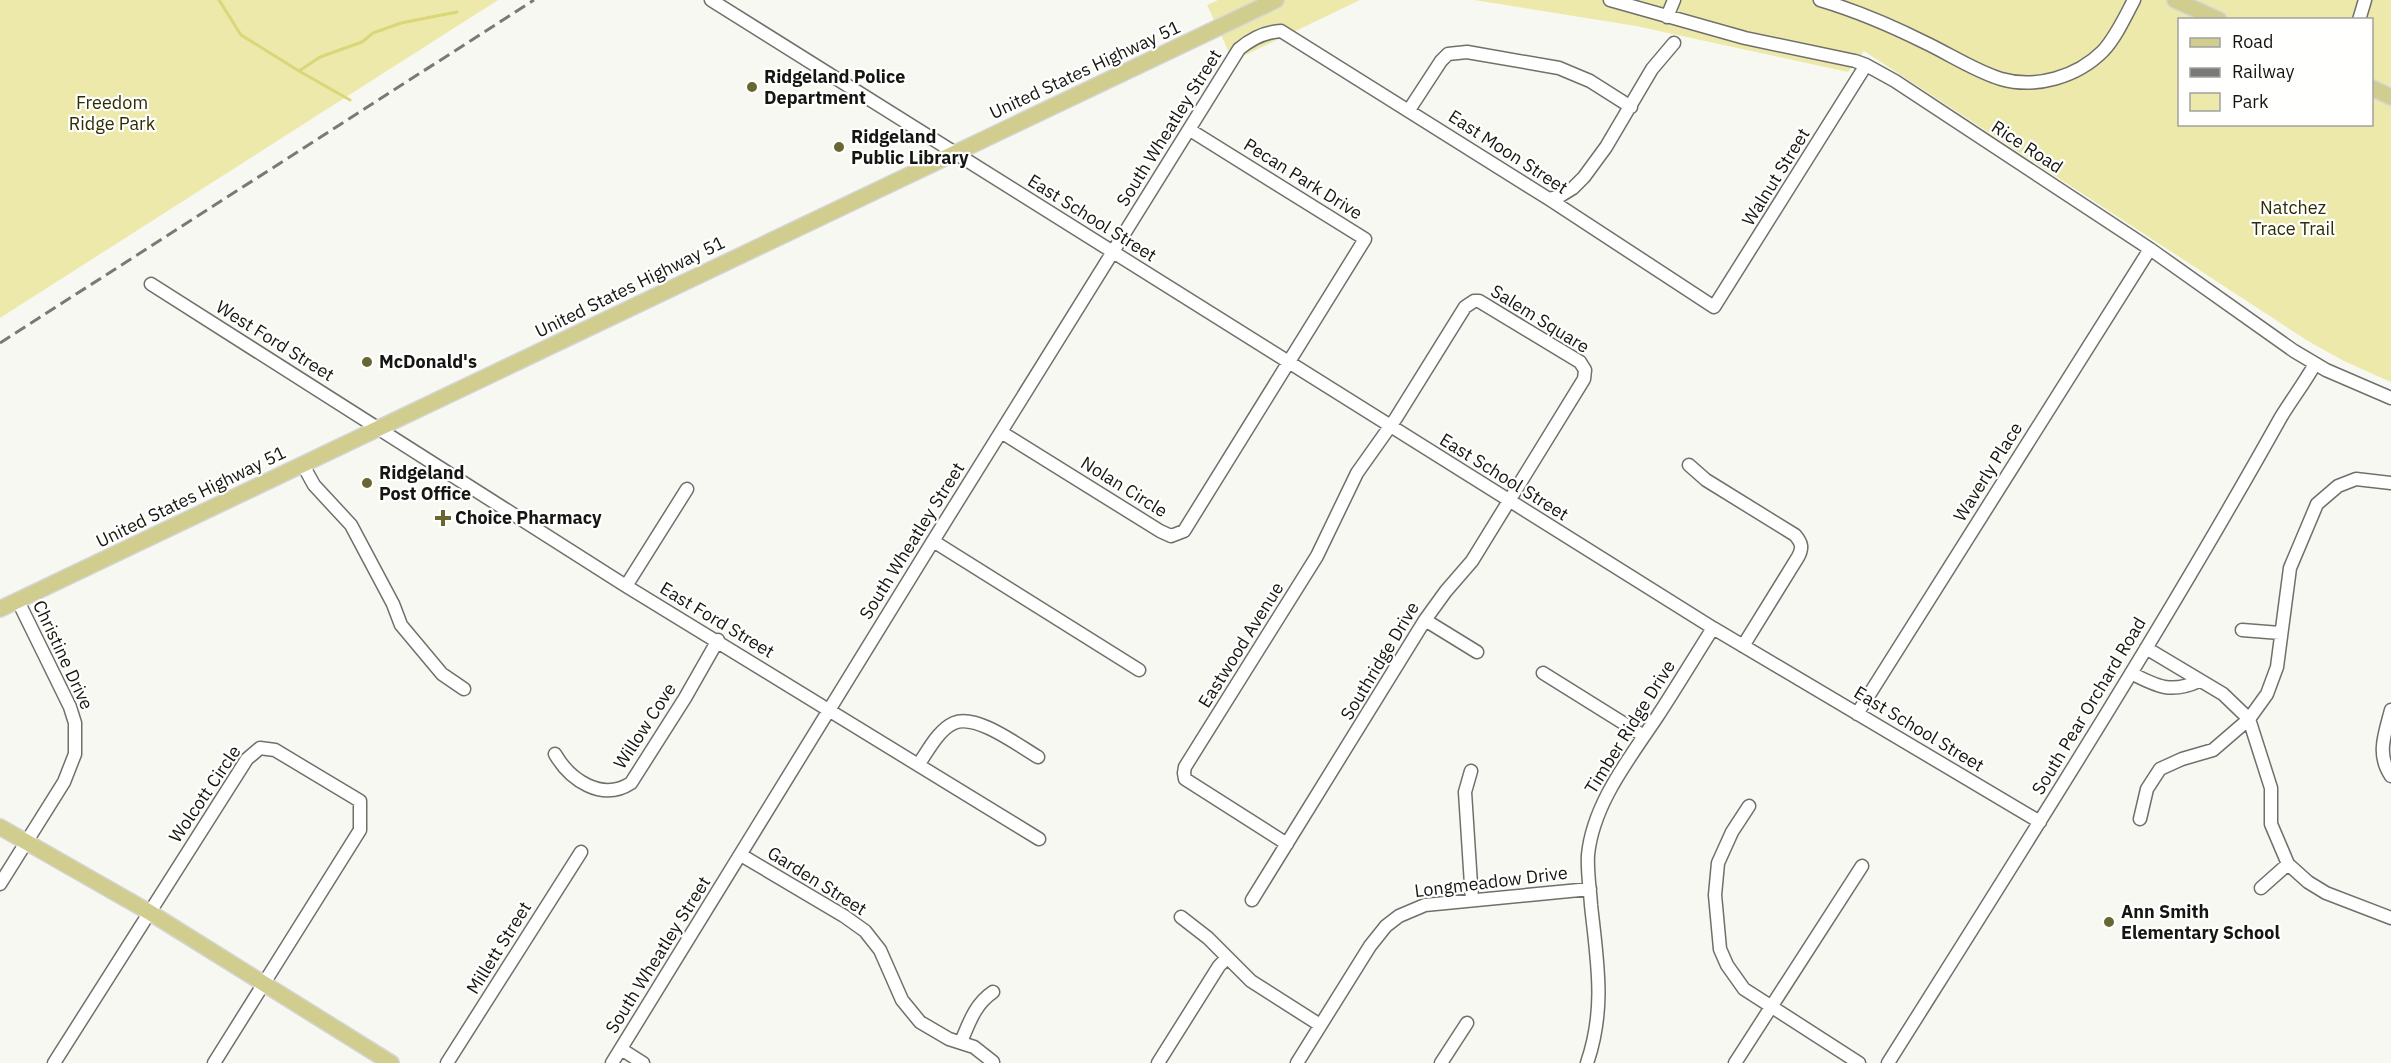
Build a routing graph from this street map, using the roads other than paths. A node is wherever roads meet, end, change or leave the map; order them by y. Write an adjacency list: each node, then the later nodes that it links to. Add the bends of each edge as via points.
1 (711, 0): 20 (street, East School Street)
2 (1276, 0): 20 (main road, United States Highway 51)
3 (1610, 0): 9 (street, Rice Road)
4 (1674, 0): 9 (street)
5 (1820, 0): 6 (street, via 1899,29 1990,75 2025,83 2062,76 2088,63 2115,35)
6 (2134, 0)
7 (2175, 0): 10 (main road)
8 (2365, 0): 11 (street)
9 (1667, 17): 14 (street, Rice Road)
10 (2215, 18)
11 (2360, 18)
12 (1281, 31): 18 (street, East Moon Street); 19 (street, South Wheatley Street, via 1271,31 1239,49)
13 (1674, 44): 17 (street, via 1652,69)
14 (1866, 65): 22 (street, Rice Road); 25 (street, Walnut Street)
15 (2373, 88): 16 (main road)
16 (2391, 97)
17 (1631, 107): 18 (street, via 1590,81 1559,68 1467,52 1448,54); 21 (street, via 1584,177 1574,188)
18 (1409, 110): 21 (street, East Moon Street)
19 (1190, 130): 23 (street, South Wheatley Street); 26 (street, Pecan Park Drive, via 1365,239)
20 (955, 153): 23 (street, East School Street); 30 (main road, United States Highway 51)
21 (1549, 199): 25 (street, East Moon Street)
22 (2150, 249): 27 (street, Rice Road); 56 (street, Waverly Place)
23 (1114, 253): 26 (street, East School Street); 31 (street, South Wheatley Street)
24 (151, 284): 30 (street, West Ford Street)
25 (1714, 307)
26 (1288, 362): 29 (street, East School Street); 31 (street, Nolan Circle, via 1184,531 1171,536)
27 (2315, 364): 28 (street, Rice Road); 47 (street, South Pear Orchard Road)
28 (2391, 398)
29 (1390, 426): 36 (street, East School Street); 36 (street, Salem Square, via 1466,307 1474,301 1580,362 1586,370 1584,379); 70 (street, Eastwood Avenue, via 1358,473 1317,556 1184,773 1185,779)
30 (379, 428): 32 (main road, United States Highway 51); 38 (street, East Ford Street)
31 (1001, 432): 37 (street, South Wheatley Street)
32 (303, 465): 39 (main road, United States Highway 51); 53 (street, via 314,485 351,525 401,625 442,674)
33 (1689, 465): 46 (street, via 1800,541 1802,551)
34 (2391, 483): 44 (street, via 2356,479 2338,486 2317,504 2290,568)
35 (687, 489): 38 (street)
36 (1509, 501): 41 (street, Southridge Drive, via 1472,561); 42 (street, East School Street)
37 (933, 541): 49 (street); 54 (street, South Wheatley Street)
38 (626, 586): 45 (street, East Ford Street)
39 (18, 601): 40 (main road, United States Highway 51); 69 (street, Christine Drive, via 70,707 76,739 72,766)
40 (0, 609)
41 (1425, 620): 48 (street); 70 (street, Southridge Drive)
42 (1713, 628): 46 (street, East School Street); 58 (street, Timber Ridge Drive)
43 (2242, 630): 44 (street)
44 (2280, 633): 57 (street, via 2277,667 2267,694)
45 (718, 640): 54 (street, East Ford Street); 59 (street, Willow Cove, via 631,783 612,791 591,787 564,770)
46 (1743, 646): 56 (street, East School Street)
47 (2146, 648): 51 (street, South Pear Orchard Road); 52 (street)
48 (1477, 652)
49 (1140, 670)
50 (1543, 673): 58 (street)
51 (2131, 673): 52 (street, via 2162,688); 66 (street, South Pear Orchard Road)
52 (2199, 681): 57 (street, via 2223,694)
53 (464, 689)
54 (829, 709): 61 (street, East Ford Street); 72 (street, South Wheatley Street)
55 (2391, 710): 63 (street, via 2381,747 2384,766)
56 (1857, 714): 66 (street, East School Street)
57 (2249, 719): 65 (street, via 2212,750 2160,769 2147,789); 73 (street, via 2271,788 2271,824)
58 (1644, 736): 77 (street, Timber Ridge Drive, via 1597,816 1588,857)
59 (555, 754)
60 (1038, 757): 61 (street, via 969,720 954,722 940,734)
61 (918, 765): 68 (street, East Ford Street)
62 (1471, 771): 79 (street, via 1465,792)
63 (2391, 776)
64 (1749, 806): 86 (street, via 1718,863 1720,949 1744,988)
65 (2140, 819)
66 (2040, 822): 104 (street, South Pear Orchard Road)
67 (0, 827): 69 (main road)
68 (1039, 839)
69 (26, 843): 75 (street, Christine Drive); 80 (main road)
70 (1287, 844): 78 (street, Southridge Drive)
71 (581, 852): 95 (street, Millett Street)
72 (741, 855): 89 (street, Garden Street, via 865,931 880,950 902,1000 920,1022); 90 (street, South Wheatley Street)
73 (2288, 864): 76 (street); 82 (street, via 2326,893)
74 (1862, 866): 86 (street)
75 (0, 884)
76 (2261, 888)
77 (1590, 889): 79 (street, Longmeadow Drive); 101 (street, Timber Ridge Drive, via 1600,996)
78 (1252, 900)
79 (1473, 900): 88 (street, Longmeadow Drive, via 1425,905 1405,912 1386,926)
80 (149, 912): 84 (main road); 84 (street, Wolcott Circle, via 247,759 260,748 275,750 350,794 360,801 360,830); 92 (street, Wolcott Circle)
81 (1181, 918): 83 (street)
82 (2391, 918)
83 (1227, 958): 88 (street, via 1264,990); 98 (street)
84 (264, 984): 93 (street, Wolcott Circle); 94 (main road)
85 (993, 992): 89 (street, via 974,1010)
86 (1770, 1008): 102 (street); 103 (street)
87 (1467, 1023): 100 (street)
88 (1320, 1025): 99 (street, Longmeadow Drive)
89 (961, 1042): 91 (street, Garden Street)
90 (621, 1049): 96 (street, South Wheatley Street); 97 (street)
91 (993, 1062)
92 (54, 1063)
93 (214, 1063)
94 (391, 1063)
95 (447, 1063)
96 (612, 1063)
97 (643, 1063)
98 (1158, 1063)
99 (1297, 1063)
100 (1441, 1063)
101 (1587, 1063)
102 (1735, 1063)
103 (1858, 1063)
104 (1888, 1063)

